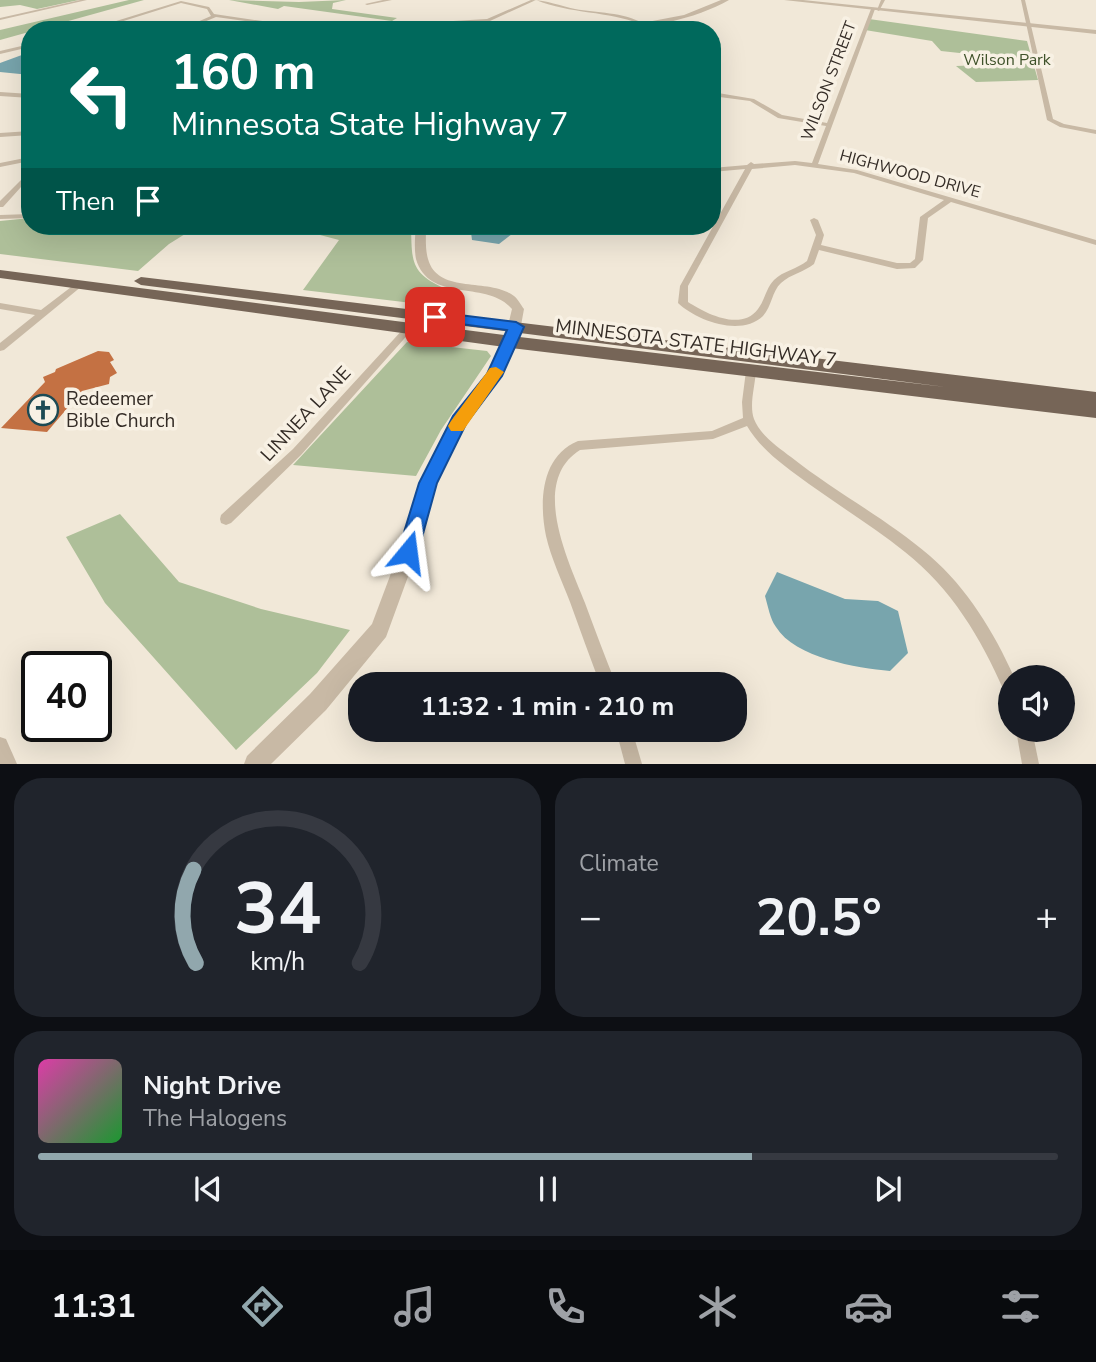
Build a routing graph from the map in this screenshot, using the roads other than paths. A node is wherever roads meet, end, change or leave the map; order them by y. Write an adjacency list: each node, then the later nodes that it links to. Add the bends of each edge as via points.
1 (85, 0): 11 (street)
2 (390, 0): 8 (street)
3 (536, 0): 15 (street, via 488,20); 16 (street)
4 (726, 0): 17 (street, via 698,12)
5 (787, 0): 9 (street)
6 (883, 0): 9 (street, WILSON STREET)
7 (1023, 0): 18 (street)
8 (367, 4)
9 (876, 9): 18 (street); 25 (street, WILSON STREET)
10 (215, 16): 12 (street, via 208,8 181,2); 13 (street); 14 (street)
11 (0, 19)
12 (119, 21)
13 (203, 21)
14 (259, 21)
15 (471, 21)
16 (636, 21)
17 (651, 21)
18 (1027, 25): 19 (street); 26 (street, via 1050,120)
19 (1096, 32)
20 (21, 48): 21 (street)
21 (0, 53)
22 (0, 94): 23 (street)
23 (21, 95)
24 (721, 95): 25 (street, via 752,100 780,117)
25 (829, 125): 31 (street, WILSON STREET)
26 (1096, 132)
27 (21, 134): 28 (street)
28 (0, 135)
29 (21, 161): 32 (street)
30 (751, 164): 31 (street, HIGHWOOD DRIVE); 33 (street, HIGHWOOD DRIVE); 39 (street)
31 (815, 164): 35 (street, HIGHWOOD DRIVE, via 877,176)
32 (0, 165)
33 (721, 169)
34 (21, 183): 36 (street)
35 (950, 199): 43 (street, HIGHWOOD DRIVE); 44 (street, via 924,217 919,260 912,267)
36 (0, 205)
37 (21, 216): 38 (street)
38 (0, 217)
39 (721, 219)
40 (814, 220): 44 (street, via 821,230)
41 (421, 235): 51 (street, via 421,258 430,274 457,286 509,297 518,309)
42 (712, 235): 44 (street, via 684,286 682,303 710,318 736,321 752,318 777,283 811,262)
43 (1096, 243)
44 (817, 247)
45 (0, 264): 51 (main road, MINNESOTA STATE HIGHWAY 7)
46 (0, 274): 47 (main road, MINNESOTA STATE HIGHWAY 7)
47 (79, 284): 49 (street); 50 (main road, MINNESOTA STATE HIGHWAY 7)
48 (0, 306): 49 (street)
49 (42, 313): 52 (street)
50 (408, 329): 51 (main road, MINNESOTA STATE HIGHWAY 7); 57 (street, LINNEA LANE, via 297,452)
51 (514, 334): 53 (main road, MINNESOTA STATE HIGHWAY 7); 54 (main road, MINNESOTA STATE HIGHWAY 7); 64 (street, via 494,376 459,421 428,483 379,630 318,702)
52 (0, 348)
53 (751, 372): 55 (main road, MINNESOTA STATE HIGHWAY 7); 56 (street)
54 (1096, 399)
55 (1096, 411)
56 (749, 420): 58 (street, via 775,452 927,561 975,617); 59 (street, via 702,437 578,446 559,458 550,490 553,538)
57 (226, 519)
58 (1001, 665)
59 (603, 672)
60 (628, 742): 65 (street)
61 (1026, 742): 66 (street)
62 (0, 745): 63 (street)
63 (9, 764)
64 (255, 764)
65 (635, 764)
66 (1031, 764)

